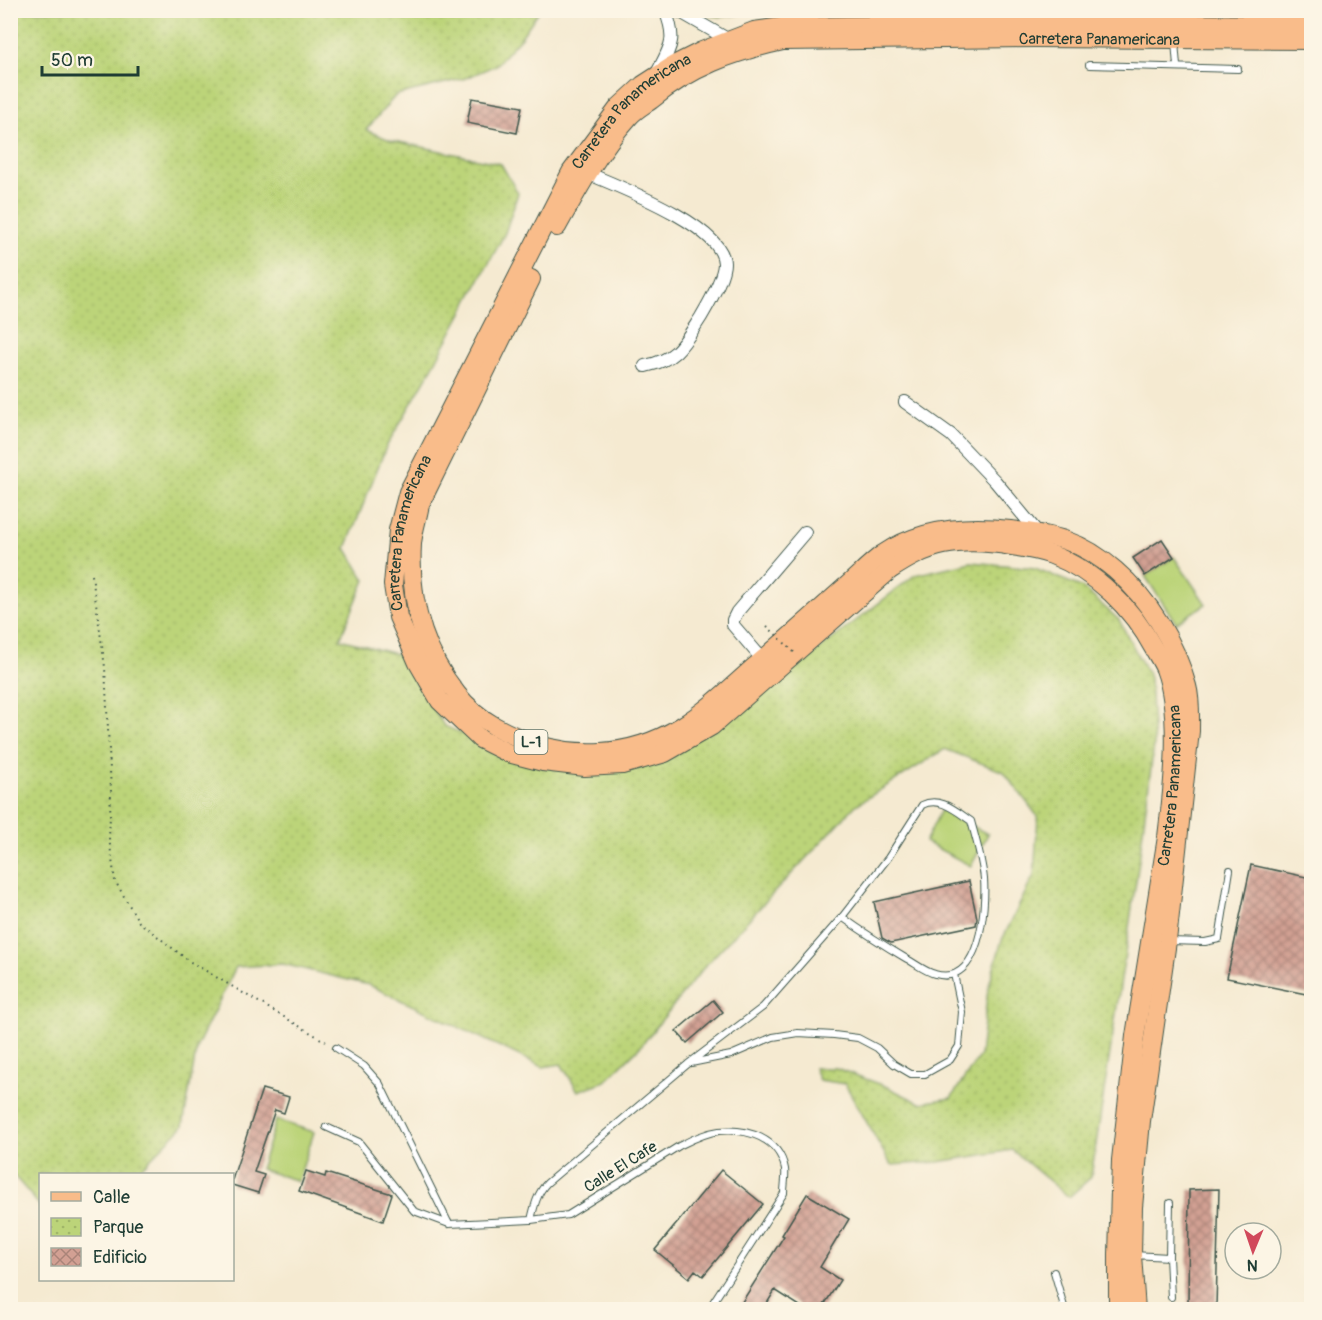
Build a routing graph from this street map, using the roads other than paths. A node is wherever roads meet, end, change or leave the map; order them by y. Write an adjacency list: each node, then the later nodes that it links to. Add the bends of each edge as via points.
1 (665, 10): 10 (street, via 672,44)
2 (677, 10): 6 (street)
3 (1311, 25): 6 (main road, Carretera Panamericana / L-1, via 1035,23 793,27 754,31)
4 (1175, 38): 5 (main road, Carretera Panamericana / L-1); 8 (lane); 11 (main road, Carretera Panamericana / L-1, via 783,41 758,46 681,76 630,116)
5 (1311, 39)
6 (729, 40): 10 (main road, Carretera Panamericana / L-1)
7 (1089, 65): 8 (lane)
8 (1177, 66): 9 (lane)
9 (1238, 69)
10 (656, 77): 33 (main road, Carretera Panamericana / L-1, via 619,107 571,172 408,492 398,530 393,585 399,616 417,663 440,700 480,739 508,753 585,767 622,765 666,753 712,726 890,570 928,550 985,541 1031,549 1069,563 1116,596 1140,625 1165,669 1175,733 1167,837 1121,1160)
11 (587, 173): 12 (street, via 645,198 695,226 714,240 721,251 724,264 713,297 699,320 674,355); 16 (main road, Carretera Panamericana / L-1, via 548,243 420,504 412,542 413,588 426,640 442,676 465,705 495,727 554,749 589,752 624,750 664,737 704,711)
12 (645, 366)
13 (905, 402): 15 (street, via 951,435)
14 (805, 532): 16 (street, via 733,620)
15 (1038, 533): 16 (main road, Carretera Panamericana / L-1, via 964,528 909,541 883,554); 19 (main road, Carretera Panamericana / L-1, via 1082,546 1132,584 1168,637 1187,687 1189,742)
16 (763, 660)
17 (1230, 870): 19 (lane, via 1220,939)
18 (842, 917): 20 (lane, via 919,966 937,975); 20 (lane, via 888,858 922,805 940,802 971,820 984,876 985,897 977,946 968,963); 22 (lane, via 763,1006)
19 (1167, 941): 27 (main road, Carretera Panamericana / L-1, via 1141,1121)
20 (954, 974): 22 (lane, via 962,1012 959,1046 950,1060 925,1074 911,1074 894,1065 877,1048 858,1038 798,1033 772,1037 731,1055)
21 (336, 1048): 26 (lane, via 364,1066 380,1084)
22 (688, 1064): 25 (lane, via 542,1188)
23 (326, 1126): 26 (lane, Calle El Cafe, via 359,1142 414,1211)
24 (1170, 1203): 28 (lane)
25 (531, 1220): 26 (lane, Calle El Cafe); 31 (lane, Calle El Cafe, via 568,1215 698,1137 718,1131 756,1134 779,1152 785,1170 784,1193)
26 (449, 1224)
27 (1132, 1255): 28 (lane); 34 (main road, Carretera Panamericana / L-1)
28 (1169, 1257): 30 (lane)
29 (1054, 1272): 32 (lane)
30 (1171, 1297)
31 (708, 1310)
32 (1065, 1310)
33 (1118, 1310)
34 (1136, 1310)

